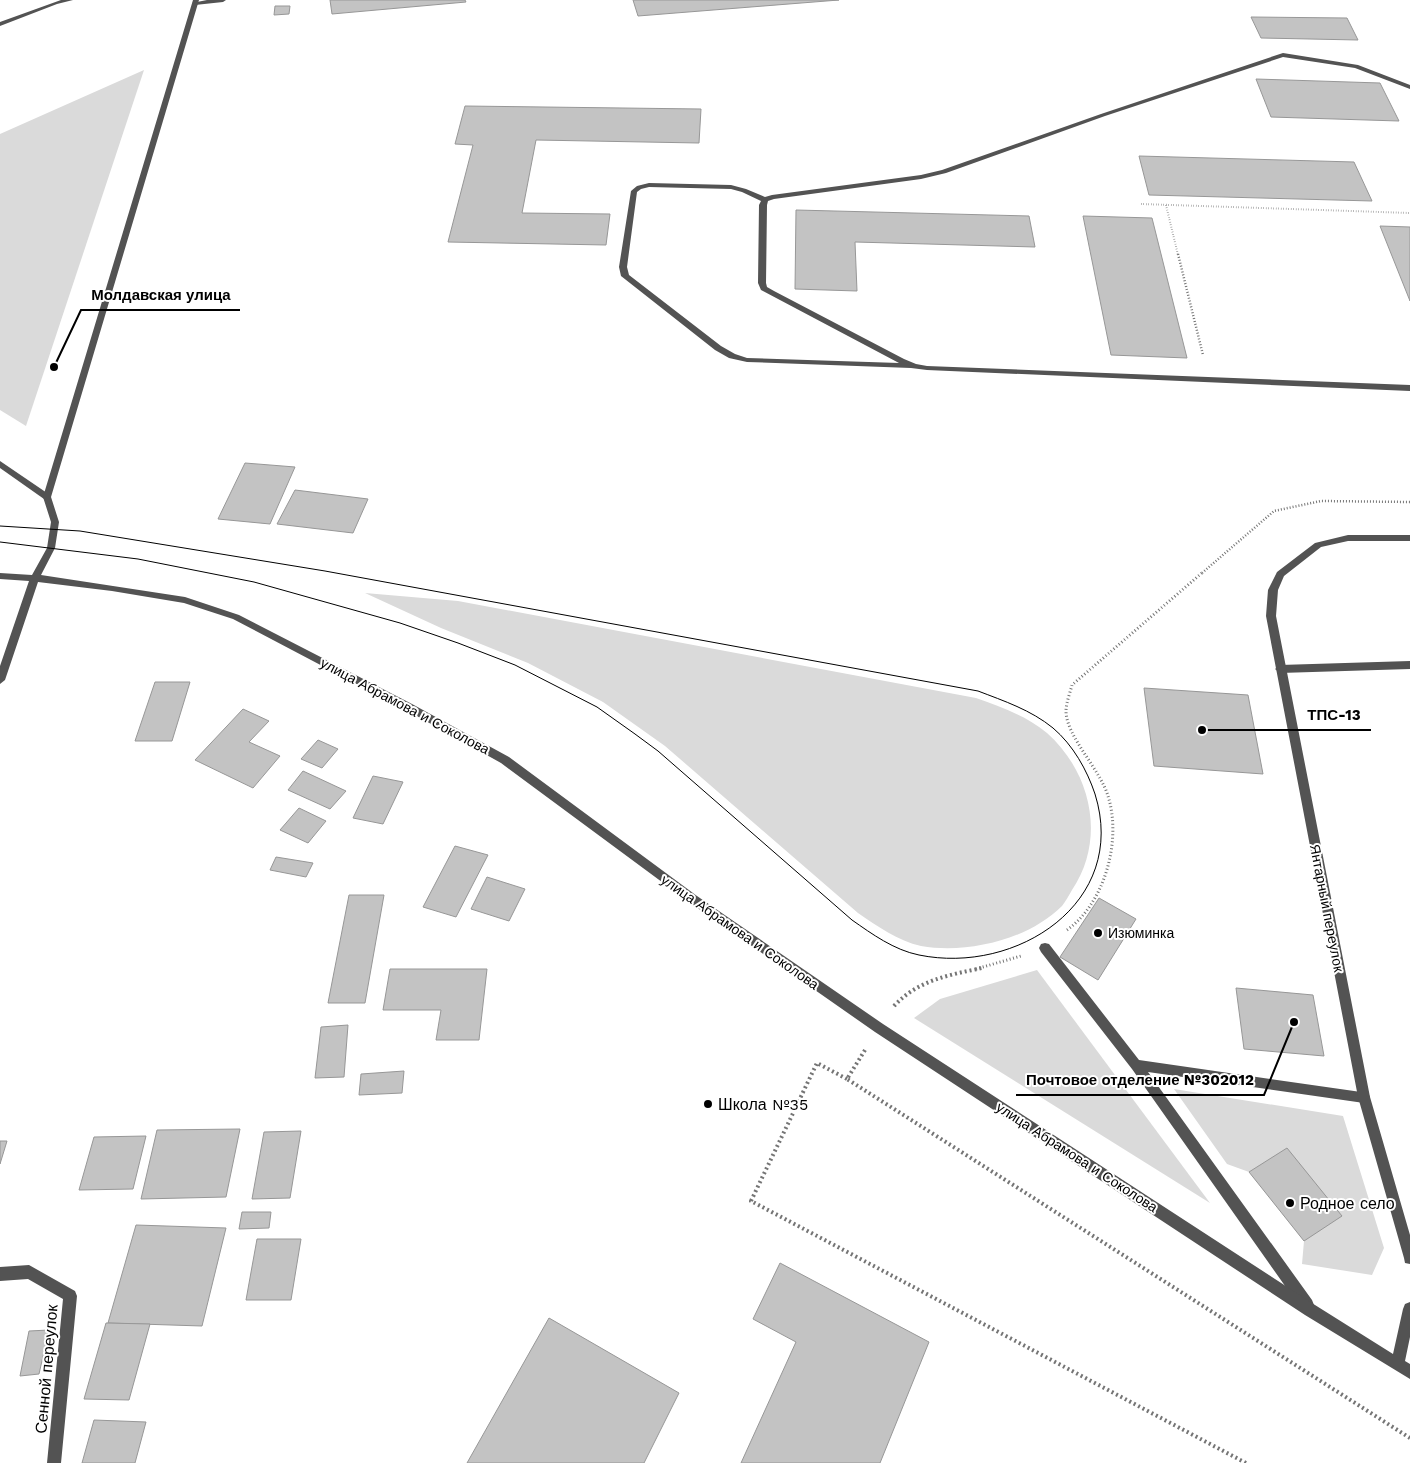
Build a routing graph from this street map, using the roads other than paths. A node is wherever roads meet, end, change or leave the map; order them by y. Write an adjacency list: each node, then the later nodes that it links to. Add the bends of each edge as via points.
1 (70, 0): 4 (street)
2 (223, 0): 3 (street)
3 (195, 1): 10 (street)
4 (0, 24)
5 (1410, 87): 6 (street, via 1356,66 1283,55 1103,114 944,172)
6 (765, 200): 7 (street, via 764,288); 7 (street, via 731,187 639,187 634,191 623,267 625,276 732,356 747,360)
7 (914, 366): 8 (street)
8 (1410, 388)
9 (0, 464): 10 (street)
10 (47, 497): 13 (street, via 55,522 51,548)
11 (1410, 538): 15 (street, Янтарный переулок, via 1348,538 1318,545 1280,574 1273,590 1271,616)
12 (0, 576): 13 (street, улица Абрамова и Соколова)
13 (35, 578): 16 (street); 23 (street, улица Абрамова и Соколова, via 184,600 236,617 505,760 693,899 878,1028)
14 (1410, 665): 15 (street)
15 (1280, 669): 19 (street, Янтарный переулок)
16 (0, 680)
17 (1045, 948): 18 (street)
18 (1136, 1064): 19 (street); 23 (street)
19 (1364, 1097): 20 (street, Янтарный переулок)
20 (1410, 1258)
21 (0, 1274): 26 (street, Сенной переулок, via 29,1272 70,1296)
22 (1410, 1309): 24 (street)
23 (1310, 1310): 24 (street, улица Абрамова и Соколова)
24 (1397, 1364): 25 (street, улица Абрамова и Соколова)
25 (1410, 1372)
26 (54, 1463)

